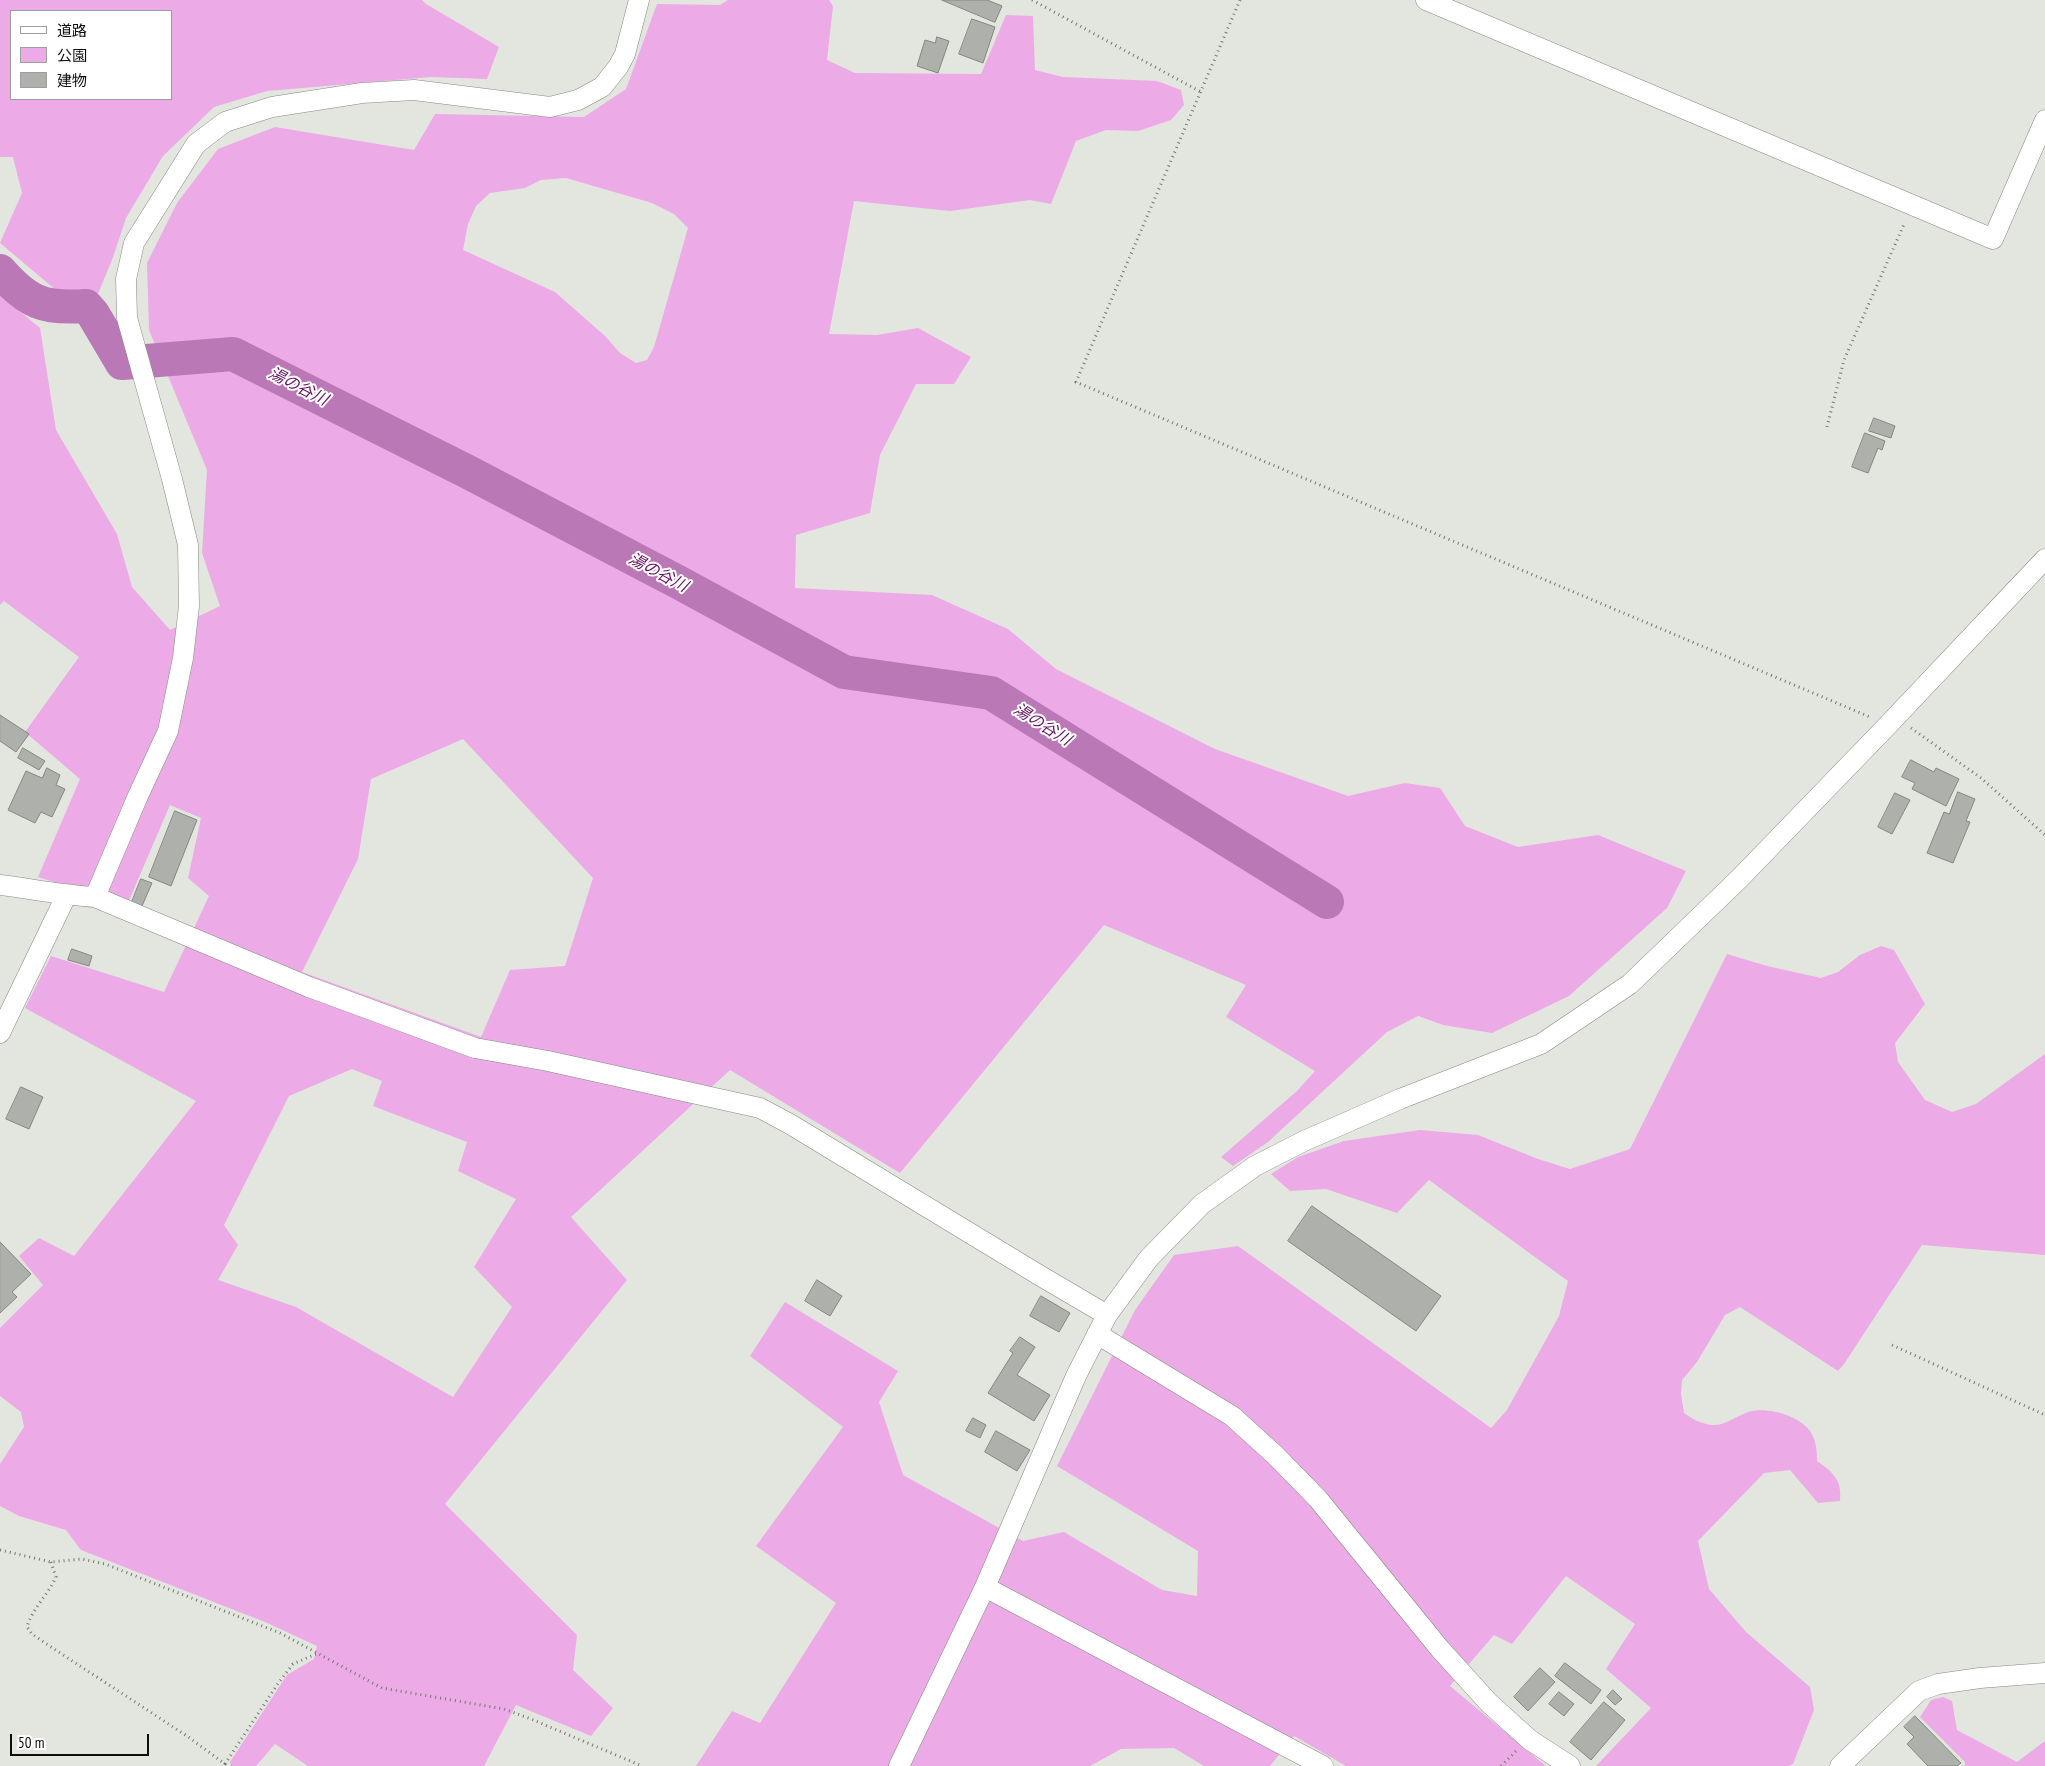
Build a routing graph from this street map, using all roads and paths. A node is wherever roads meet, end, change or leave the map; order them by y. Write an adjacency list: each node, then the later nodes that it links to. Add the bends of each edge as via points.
1 (639, 0): 14 (street, via 625,54 618,67 602,88 578,100 550,107 414,90 362,93 272,107 225,122 196,144 134,243 126,278 127,318 188,545 189,606 183,658 168,731)
2 (1032, 0): 5 (path)
3 (1240, 0): 5 (path)
4 (1426, 0): 7 (street)
5 (1202, 92): 10 (path, via 1076,382)
6 (2045, 120): 7 (street, via 1993,239)
7 (1912, 205): 8 (path, via 1844,360)
8 (1827, 427)
9 (2045, 559): 10 (street)
10 (1892, 721): 11 (path, via 1981,778); 16 (street, via 1630,984 1541,1044 1400,1099 1255,1166 1202,1204 1149,1258)
11 (2045, 835)
12 (0, 885): 13 (street)
13 (66, 896): 14 (street); 15 (street)
14 (95, 897): 16 (street, via 309,987 475,1048 760,1108)
15 (0, 1033)
16 (1107, 1315): 17 (street)
17 (1097, 1334): 22 (street); 29 (street, via 1232,1416 1275,1455 1318,1499 1440,1649 1489,1703 1530,1740)
18 (1892, 1345): 19 (path)
19 (2045, 1415)
20 (0, 1550): 21 (path)
21 (50, 1562): 23 (path, via 82,1559 105,1564 280,1633); 25 (path, via 56,1577 30,1617 26,1627 32,1634 187,1736)
22 (985, 1587): 27 (street); 28 (street)
23 (316, 1654): 25 (path, via 293,1664); 26 (path, via 382,1688 504,1710)
24 (2045, 1673): 30 (street, via 1938,1684 1919,1691)
25 (224, 1765)
26 (642, 1766)
27 (899, 1766)
28 (1323, 1766)
29 (1570, 1766)
30 (1840, 1766)

